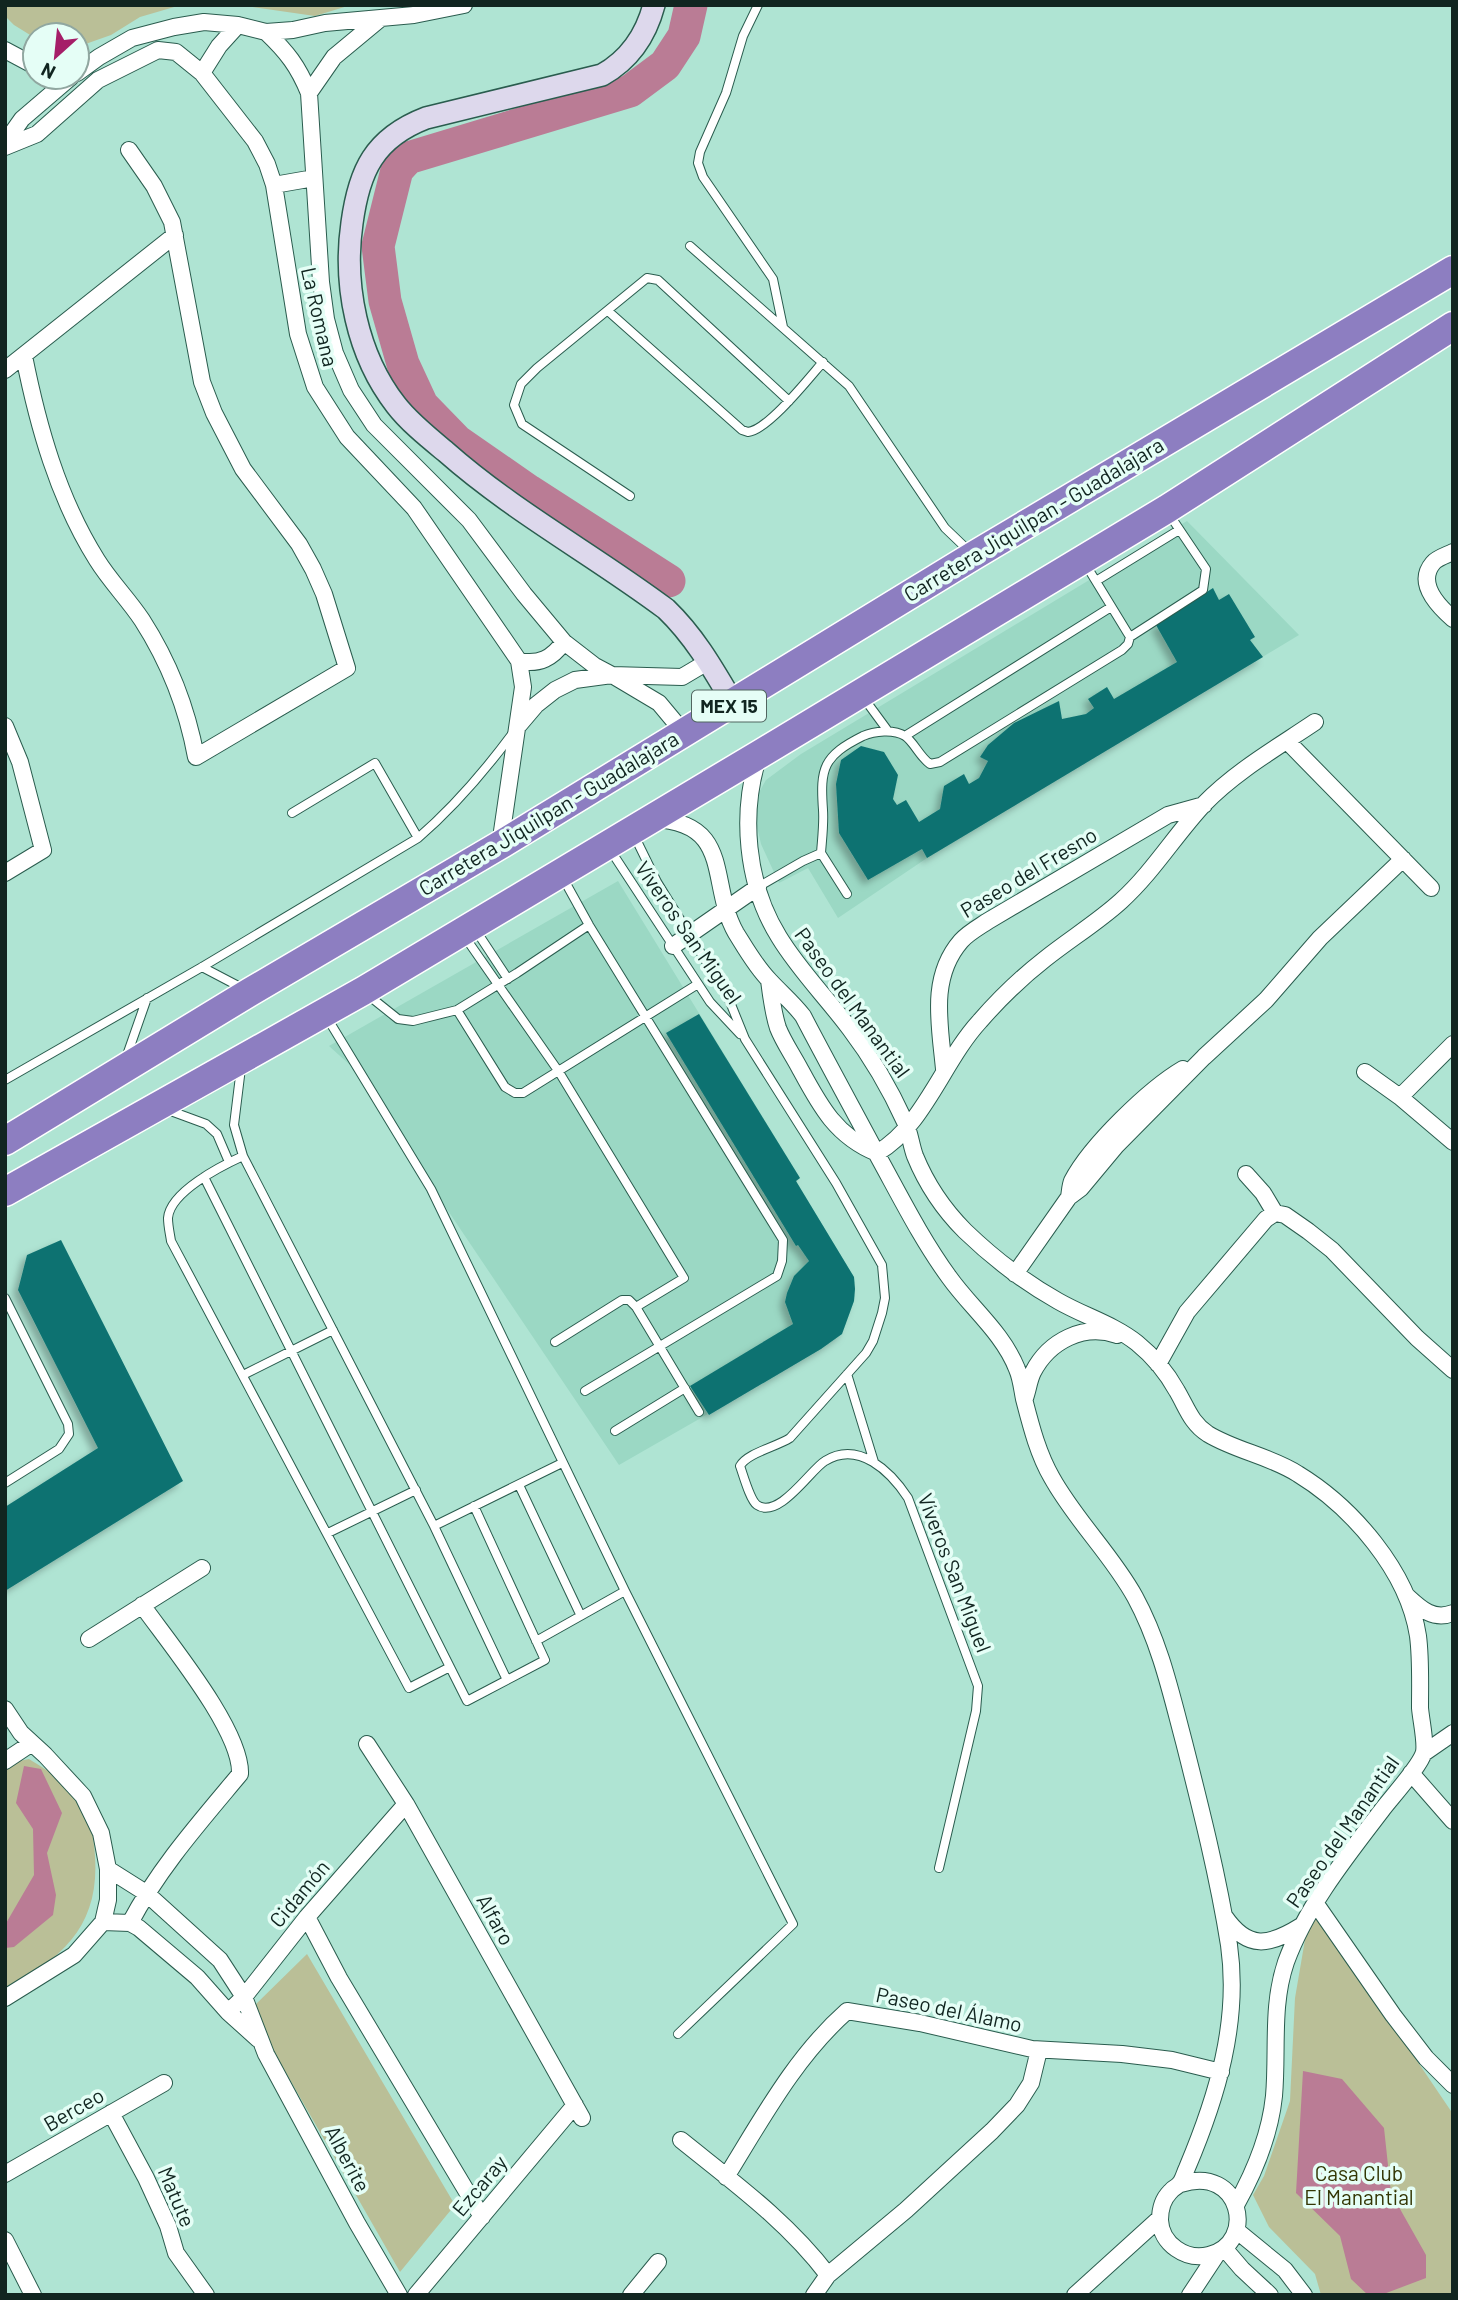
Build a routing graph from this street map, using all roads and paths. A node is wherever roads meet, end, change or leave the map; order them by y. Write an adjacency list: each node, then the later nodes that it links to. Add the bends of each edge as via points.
1 (464, 5): 4 (street)
2 (654, 5): 40 (street, via 635,46 602,75 426,118 392,136 377,151 356,192 350,232 353,302 374,371 396,405 466,471 666,609)
3 (758, 5): 25 (lane, via 698,163 773,279)
4 (414, 10): 5 (street)
5 (381, 18): 7 (street); 15 (street, via 334,57)
6 (238, 25): 7 (street); 10 (street, via 204,22 150,32); 11 (street)
7 (266, 32): 15 (street, La Romana, via 289,54)
8 (5, 50): 9 (street)
9 (21, 59)
10 (91, 62)
11 (202, 73): 12 (street, La Romana, via 176,52 158,50); 19 (street, La Romana, via 255,141)
12 (91, 86)
13 (53, 91): 16 (street, via 22,119)
14 (85, 91): 16 (street, via 37,134)
15 (309, 93): 18 (street, La Romana)
16 (5, 145)
17 (129, 149): 20 (street, via 154,186)
18 (314, 178): 19 (street); 38 (street, La Romana, via 326,319 351,390 374,425 469,520)
19 (274, 186): 39 (street, La Romana, via 292,307 315,387 347,437 414,508)
20 (175, 235): 26 (street); 26 (street, via 202,382 214,413 243,469 313,569 346,668 196,757 183,702 159,648 97,559 58,480)
21 (690, 246): 25 (lane)
22 (1453, 270): 33 (highway, Carretera Jiquilpan - Guadalajara / MEX 15)
23 (608, 311): 29 (lane, via 742,430 753,432); 29 (lane, via 647,278 658,280); 30 (lane, via 529,376 514,405 522,424)
24 (1453, 326): 31 (highway, MEX 15)
25 (783, 327): 27 (lane)
26 (24, 356): 28 (street)
27 (823, 362): 29 (lane); 33 (lane, via 849,386 945,528)
28 (5, 370)
29 (789, 401)
30 (630, 496)
31 (1173, 520): 34 (highway, MEX 15); 37 (lane, via 1206,569 1203,590)
32 (1453, 552): 36 (street, via 1434,562 1427,577 1428,589 1439,607)
33 (973, 556): 43 (highway, Carretera Jiquilpan - Guadalajara / MEX 15)
34 (1089, 570): 35 (lane); 42 (highway, MEX 15)
35 (1111, 607): 37 (lane); 49 (lane)
36 (1453, 619)
37 (1130, 637): 49 (lane, via 1122,650 940,762 930,764 921,758)
38 (564, 642): 39 (street, via 544,661); 41 (street, La Romana)
39 (519, 661): 46 (street, La Romana, via 523,687)
40 (709, 661): 41 (street, via 682,677); 43 (street)
41 (612, 675): 46 (street, via 575,680 555,690); 48 (street, La Romana, via 659,703)
42 (860, 693): 47 (lane); 51 (highway, MEX 15)
43 (733, 703): 48 (highway, Carretera Jiquilpan - Guadalajara / MEX 15)
44 (1315, 722): 50 (street, Paseo del Fresno)
45 (5, 726): 60 (street, via 50,854)
46 (517, 727): 55 (lane, via 477,780); 56 (street, La Romana)
47 (888, 731): 49 (lane); 58 (lane, via 867,734 830,758 821,787)
48 (684, 733): 56 (highway, Carretera Jiquilpan - Guadalajara / MEX 15)
49 (905, 736)
50 (1287, 741): 52 (street, Paseo del Fresno, via 1227,782); 59 (street)
51 (760, 754): 54 (highway, MEX 15); 62 (street, Paseo del Manantial, via 748,804)
52 (1204, 805): 85 (street, Paseo del Fresno, via 1107,915 1013,986); 85 (street, Paseo del Fresno, via 1168,815 962,939 949,958 938,998)
53 (292, 813): 55 (lane, via 375,763)
54 (640, 824): 57 (highway, MEX 15); 65 (street, via 664,820 686,825 706,840 718,867); 68 (lane, Víveros San Miguel, via 657,882)
55 (418, 838): 70 (lane)
56 (500, 845): 76 (highway, Carretera Jiquilpan - Guadalajara / MEX 15)
57 (606, 845): 61 (highway, MEX 15); 69 (lane, Víveros San Miguel)
58 (821, 853): 62 (lane); 64 (lane)
59 (1403, 859): 63 (street); 101 (street, via 1320,938 1266,1000 1122,1120 1071,1182 1069,1197)
60 (5, 873)
61 (559, 873): 66 (lane); 67 (highway, MEX 15)
62 (758, 887): 65 (street); 91 (street, Paseo del Manantial, via 775,931 871,1058)
63 (1431, 888)
64 (847, 894)
65 (725, 910): 68 (street); 72 (street, via 749,955)
66 (589, 925): 71 (lane); 80 (lane)
67 (467, 928): 71 (lane); 74 (lane); 75 (highway, MEX 15)
68 (691, 934): 69 (street); 81 (lane, Víveros San Miguel, via 729,997)
69 (673, 946): 73 (lane, Víveros San Miguel)
70 (202, 967): 76 (lane); 77 (lane)
71 (508, 979): 74 (lane)
72 (769, 980): 94 (street, via 803,1016); 94 (street, via 779,1030 817,1099 851,1141)
73 (698, 984): 80 (lane); 81 (lane, Víveros San Miguel)
74 (498, 985): 78 (lane); 86 (lane)
75 (363, 990): 78 (lane, via 398,1019 414,1021); 79 (highway, MEX 15)
76 (250, 992): 84 (highway, Carretera Jiquilpan - Guadalajara / MEX 15)
77 (147, 999): 84 (lane); 88 (lane)
78 (457, 1010): 86 (lane, via 505,1087 523,1093)
79 (324, 1012): 83 (highway, MEX 15); 119 (lane, via 431,1189)
80 (646, 1018): 86 (lane); 107 (lane, via 783,1240 777,1276)
81 (745, 1039): 111 (lane, Víveros San Miguel, via 836,1183 881,1265 885,1298 878,1327 866,1353)
82 (1453, 1044): 89 (street)
83 (242, 1060): 90 (highway, MEX 15); 95 (lane, via 234,1125)
84 (122, 1069): 92 (highway, Carretera Jiquilpan - Guadalajara / MEX 15)
85 (944, 1069): 91 (street, Paseo del Fresno)
86 (559, 1072): 103 (lane, via 684,1278)
87 (1365, 1072): 89 (street)
88 (5, 1080)
89 (1401, 1097): 93 (street)
90 (159, 1106): 96 (lane, via 206,1124 217,1135); 99 (highway, MEX 15)
91 (908, 1129): 94 (street, Paseo del Fresno); 101 (street, Paseo del Manantial, via 915,1156 934,1193 961,1227)
92 (5, 1141)
93 (1453, 1142)
94 (877, 1153): 115 (street, via 949,1277 999,1336 1017,1369)
95 (243, 1156): 96 (lane); 104 (lane)
96 (229, 1162): 98 (lane)
97 (1246, 1174): 100 (street)
98 (204, 1177): 108 (lane); 112 (lane, via 180,1195 168,1216 171,1241)
99 (5, 1192)
100 (1275, 1213): 109 (street, via 1187,1311); 110 (street, via 1285,1215 1332,1250)
101 (1015, 1274): 106 (street, Paseo del Manantial)
102 (5, 1298): 120 (lane, via 69,1434 59,1449)
103 (636, 1307): 105 (lane, via 622,1300); 107 (lane)
104 (334, 1330): 108 (lane); 122 (lane)
105 (555, 1342)
106 (1135, 1342): 109 (street, Paseo del Manantial); 115 (street, via 1103,1330 1065,1339 1046,1354 1033,1373)
107 (660, 1346): 113 (lane); 114 (lane)
108 (292, 1350): 112 (lane); 124 (lane)
109 (1158, 1364): 129 (street, Paseo del Manantial, via 1203,1431 1295,1471 1334,1500 1381,1552)
110 (1453, 1370)
111 (847, 1374): 118 (lane); 118 (lane, Víveros San Miguel, via 790,1438 747,1457 741,1468 755,1503 761,1507 795,1493 826,1461 837,1456 863,1456)
112 (243, 1375): 126 (lane)
113 (685, 1388): 116 (lane); 117 (lane)
114 (585, 1391)
115 (1025, 1401): 150 (street, via 1050,1475 1116,1566 1155,1639 1200,1803)
116 (699, 1412)
117 (615, 1431)
118 (874, 1462): 146 (lane, Víveros San Miguel, via 894,1479 914,1509 978,1686)
119 (562, 1463): 121 (lane); 128 (lane)
120 (5, 1483)
121 (519, 1485): 123 (lane); 132 (lane)
122 (416, 1490): 124 (lane); 125 (lane)
123 (474, 1506): 125 (lane); 134 (lane)
124 (373, 1513): 126 (lane); 135 (lane)
125 (434, 1526): 136 (lane)
126 (328, 1533): 135 (lane, via 409,1688)
127 (202, 1568): 130 (street)
128 (625, 1591): 132 (lane); 158 (lane, via 793,1924)
129 (1405, 1594): 131 (street, via 1425,1613); 141 (street, Paseo del Manantial, via 1418,1633)
130 (142, 1605): 133 (street); 148 (street, via 217,1710 241,1762 240,1774)
131 (1453, 1613)
132 (580, 1614): 134 (lane)
133 (89, 1639)
134 (536, 1641): 136 (lane, via 545,1660)
135 (450, 1667): 136 (lane, via 467,1701)
136 (507, 1680)
137 (5, 1709): 139 (street)
138 (1453, 1733): 141 (street)
139 (32, 1743): 142 (street); 147 (street, via 83,1796 101,1833)
140 (367, 1744): 144 (street, Alfaro)
141 (1424, 1753): 143 (street, Paseo del Manantial)
142 (5, 1761)
143 (1410, 1773): 145 (street); 149 (street, Paseo del Manantial)
144 (406, 1804): 151 (street, Cidamón); 164 (street, Alfaro)
145 (1453, 1821)
146 (939, 1868)
147 (108, 1869): 148 (street, Alberite); 152 (street)
148 (146, 1893): 153 (street); 155 (street, Alberite, via 220,1960)
149 (1315, 1904): 154 (street, Paseo del Manantial); 163 (street, via 1393,2015)
150 (1224, 1915): 154 (street, via 1251,1941 1282,1938); 161 (street, via 1231,1974)
151 (307, 1917): 155 (street, Cidamón); 171 (street)
152 (103, 1922): 153 (street); 156 (street, via 74,1955)
153 (130, 1923): 157 (street, Alberite, via 197,1977)
154 (1303, 1925): 170 (street, Paseo del Manantial, via 1277,1993 1273,2096 1266,2133 1254,2173)
155 (244, 1997): 157 (street, Cidamón); 159 (street, Alberite)
156 (5, 1998)
157 (228, 2012): 159 (street, Alberite)
158 (678, 2034)
159 (260, 2042): 180 (street, Alberite)
160 (1039, 2050): 161 (street, Paseo del Álamo, via 1122,2053); 168 (street, Paseo del Álamo, via 847,2011 800,2060); 177 (street, Paseo del Álamo, via 1031,2084 1017,2105)
161 (1221, 2072): 169 (street)
162 (164, 2083): 165 (street, Berceo)
163 (1453, 2085)
164 (579, 2112): 171 (street, Ezcaray)
165 (111, 2113): 167 (street, Berceo); 179 (street, Matute, via 168,2225 176,2253)
166 (681, 2140): 168 (street)
167 (5, 2174)
168 (726, 2177): 177 (street, via 777,2219)
169 (1181, 2183): 170 (street, via 1193,2179 1219,2185); 172 (street, via 1170,2192)
170 (1236, 2205): 173 (street)
171 (482, 2217): 181 (street, Ezcaray)
172 (1160, 2218): 175 (street, via 1167,2240 1185,2254 1208,2256); 184 (street)
173 (1236, 2230): 175 (street); 187 (street, via 1285,2270)
174 (5, 2240): 178 (street)
175 (1221, 2250): 185 (street); 186 (street)
176 (658, 2262): 182 (street)
177 (828, 2275): 183 (street, Paseo del Álamo)
178 (33, 2295)
179 (206, 2295)
180 (399, 2295)
181 (416, 2295)
182 (631, 2295)
183 (814, 2295)
184 (1075, 2295)
185 (1190, 2295)
186 (1270, 2295)
187 (1304, 2295)

